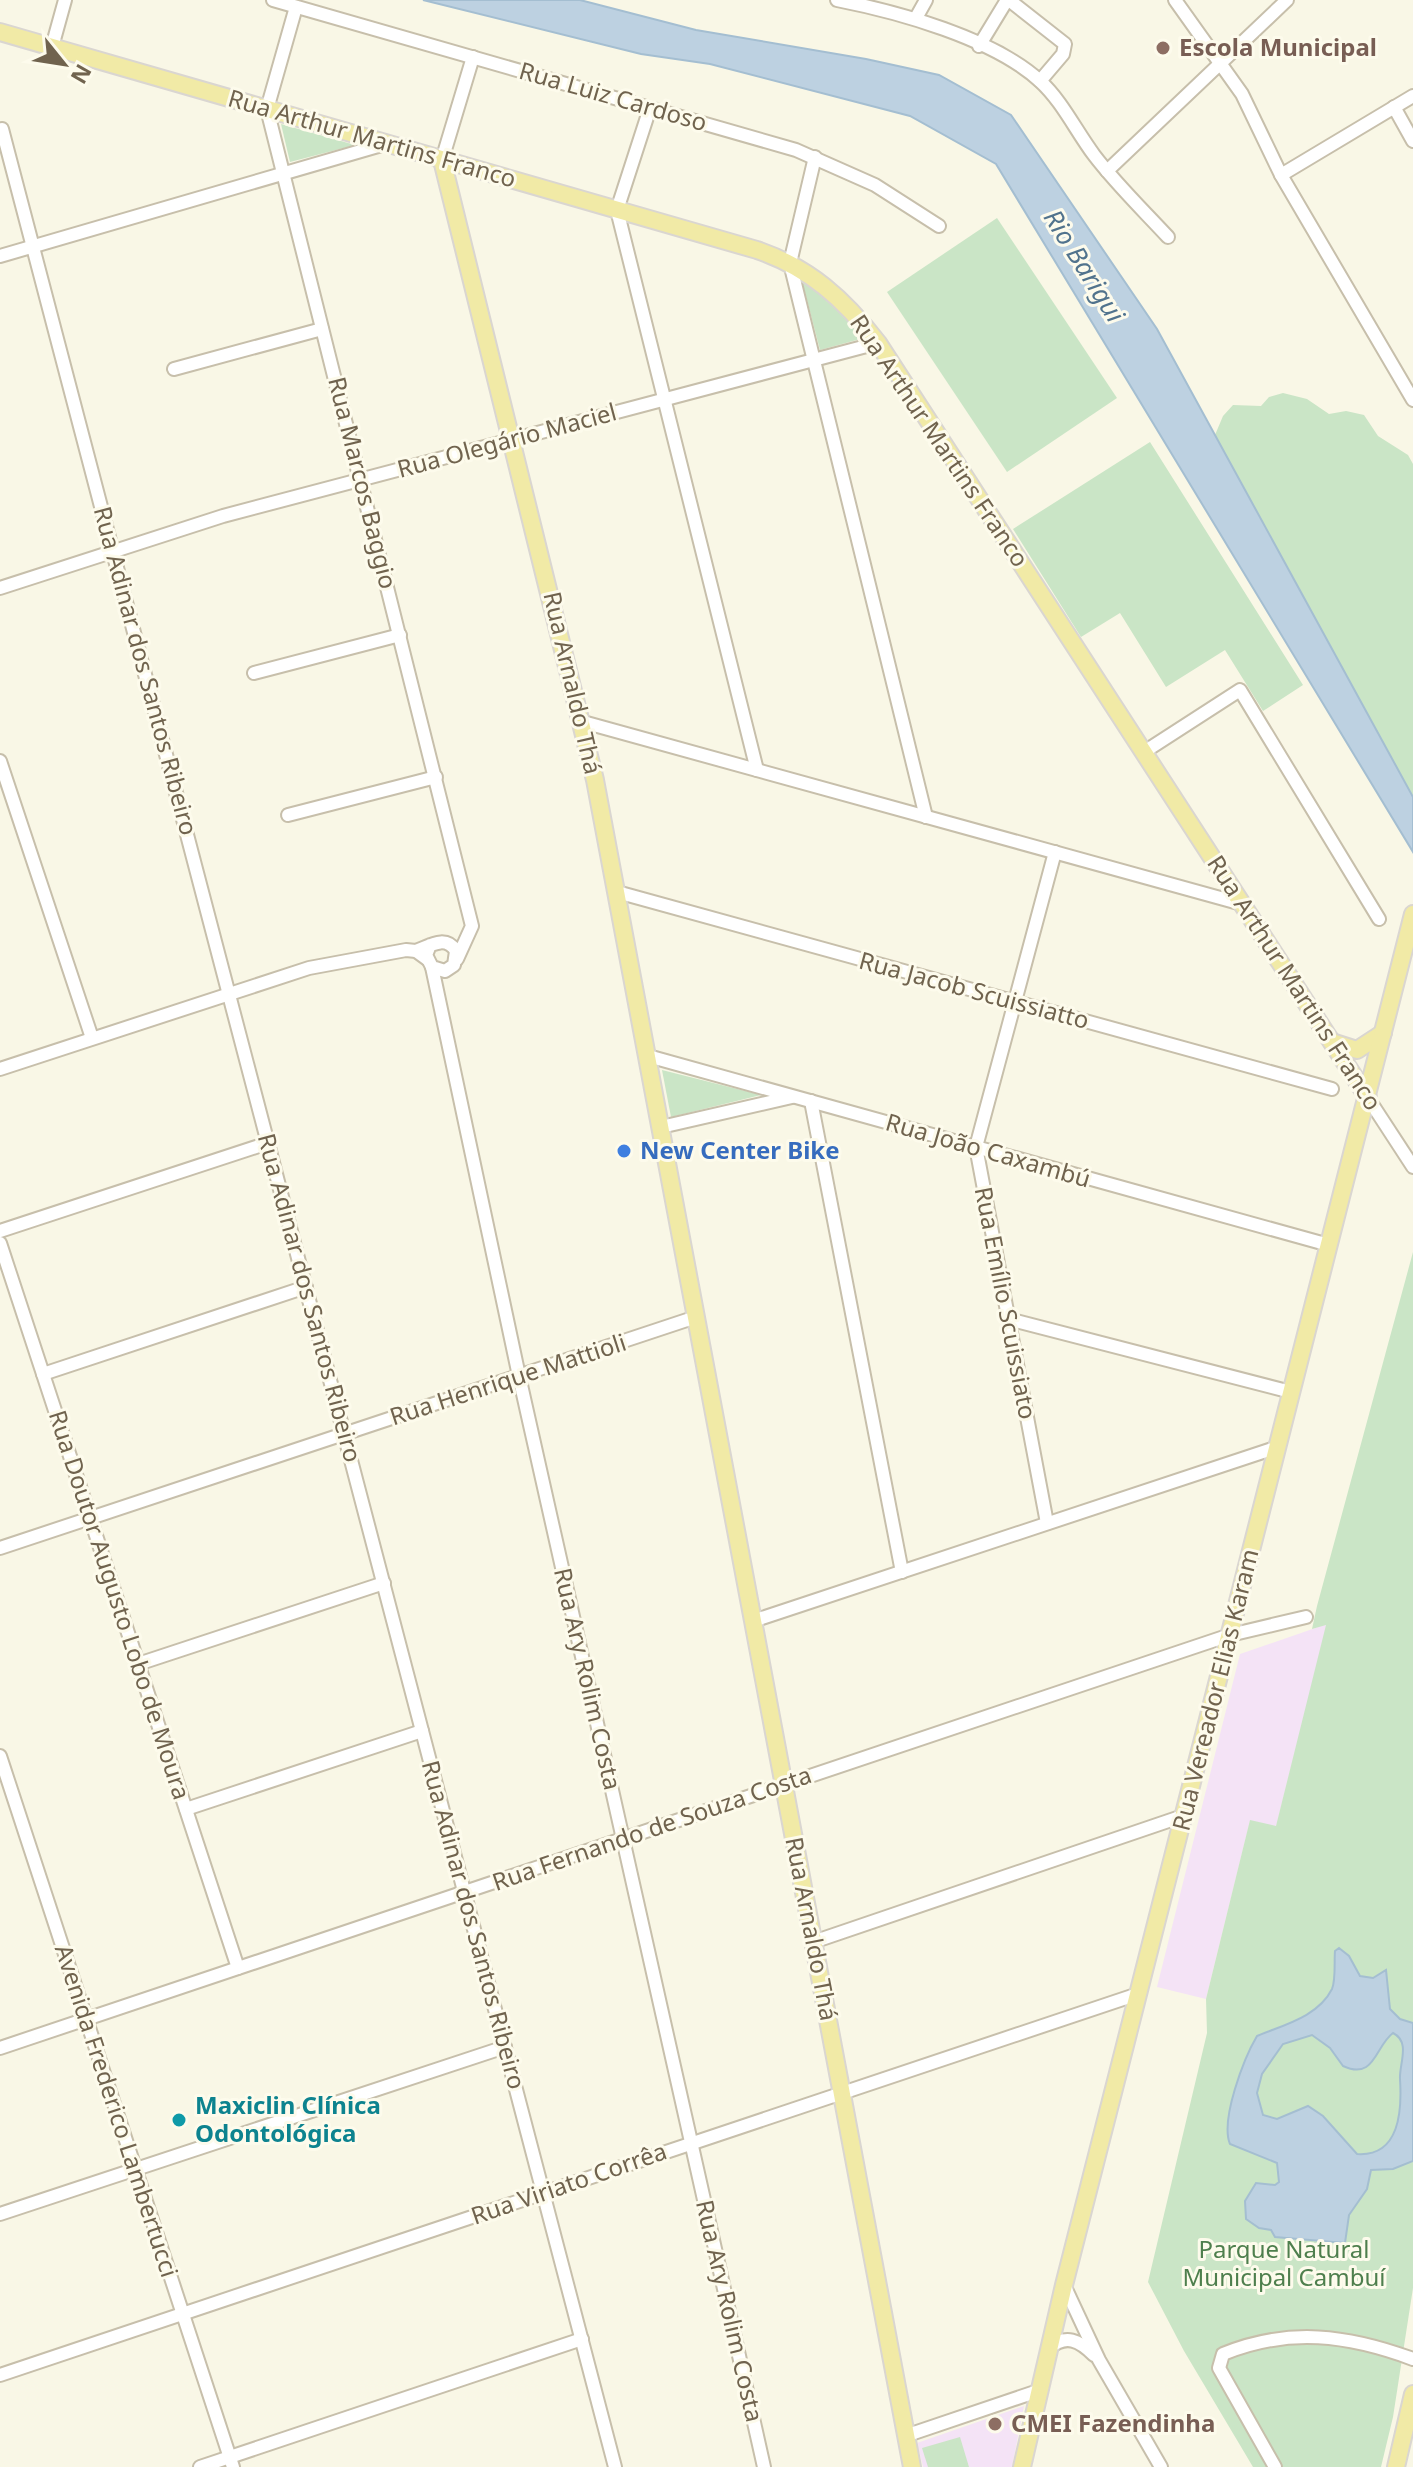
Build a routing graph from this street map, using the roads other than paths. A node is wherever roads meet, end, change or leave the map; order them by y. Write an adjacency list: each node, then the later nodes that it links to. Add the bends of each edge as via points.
1 (65, 0): 13 (street)
2 (273, 0): 9 (street, Rua Luiz Cardoso)
3 (837, 0): 8 (street)
4 (926, 0): 10 (street)
5 (1008, 0): 12 (street); 16 (street, via 1065,44)
6 (1175, 0): 15 (street)
7 (1287, 0): 15 (street)
8 (857, 2): 10 (street)
9 (296, 7): 14 (street, Rua Luiz Cardoso); 20 (street, Rua Marcos Baggio)
10 (916, 18): 12 (street)
11 (0, 32): 13 (main road, Rua Arthur Martins Franco)
12 (979, 46): 16 (street)
13 (52, 47): 20 (main road, Rua Arthur Martins Franco)
14 (473, 57): 19 (street, Rua Luiz Cardoso); 25 (street)
15 (1220, 62): 26 (street); 28 (street, via 1250,109)
16 (1040, 81): 26 (street)
17 (1413, 96): 18 (street)
18 (1394, 107): 22 (street); 28 (street)
19 (650, 108): 24 (street, Rua Luiz Cardoso); 29 (street)
20 (267, 109): 23 (main road, Rua Arthur Martins Franco); 27 (street, Rua Marcos Baggio)
21 (2, 129): 32 (street, Rua Adinar dos Santos Ribeiro)
22 (1413, 141)
23 (386, 143): 25 (main road, Rua Arthur Martins Franco); 27 (street)
24 (815, 157): 30 (street, Rua Luiz Cardoso, via 875,185); 34 (street)
25 (442, 160): 29 (main road, Rua Arthur Martins Franco); 41 (main road, Rua Arnaldo Thá)
26 (1107, 171): 31 (street)
27 (283, 173): 32 (street); 35 (street, Rua Marcos Baggio)
28 (1281, 175): 40 (street)
29 (617, 210): 34 (main road, Rua Arthur Martins Franco); 39 (street)
30 (939, 226)
31 (1168, 237)
32 (33, 245): 33 (street); 43 (street, Rua Adinar dos Santos Ribeiro)
33 (0, 256)
34 (790, 263): 36 (main road, Rua Arthur Martins Franco, via 830,288); 37 (street)
35 (322, 329): 38 (street); 42 (street, Rua Marcos Baggio)
36 (878, 343): 37 (street, Rua Olegário Maciel); 48 (main road, Rua Arthur Martins Franco)
37 (814, 360): 39 (street, Rua Olegário Maciel); 53 (street)
38 (174, 369)
39 (664, 400): 41 (street, Rua Olegário Maciel); 50 (street)
40 (1413, 400)
41 (513, 439): 42 (street, Rua Olegário Maciel); 47 (main road, Rua Arnaldo Thá)
42 (361, 480): 43 (street, Rua Olegário Maciel); 45 (street, Rua Marcos Baggio)
43 (113, 550): 44 (street, Rua Olegário Maciel); 64 (street, Rua Adinar dos Santos Ribeiro)
44 (0, 588)
45 (400, 635): 46 (street); 51 (street, Rua Marcos Baggio)
46 (254, 673)
47 (583, 722): 50 (street); 55 (main road, Rua Arnaldo Thá)
48 (1144, 752): 56 (main road, Rua Arthur Martins Franco); 58 (street, via 1240,690)
49 (0, 761): 67 (street)
50 (757, 770): 53 (street)
51 (436, 777): 52 (street); 59 (street, Rua Marcos Baggio)
52 (288, 815)
53 (926, 817): 54 (street)
54 (1055, 852): 56 (street); 65 (street, Rua Emílio Scuissiato)
55 (617, 892): 65 (street, Rua Jacob Scuissiatto); 69 (main road, Rua Arnaldo Thá)
56 (1242, 904): 68 (main road, Rua Arthur Martins Franco)
57 (1413, 914): 63 (main road, Rua Vereador Elias Karam)
58 (1379, 919)
59 (472, 932): 60 (street); 61 (street)
60 (449, 943): 61 (street); 62 (street, via 430,945)
61 (457, 959): 62 (street, Rua Ary Rolim Costa, via 454,965)
62 (430, 962): 64 (street, via 335,961); 86 (street, Rua Ary Rolim Costa)
63 (1405, 974): 66 (main road, Rua Vereador Elias Karam)
64 (229, 994): 67 (street); 76 (street, Rua Adinar dos Santos Ribeiro)
65 (1015, 1002): 71 (street, Rua Jacob Scuissiatto); 77 (street, Rua Emílio Scuissiato)
66 (1383, 1033): 68 (main road, via 1357,1050); 73 (main road, Rua Vereador Elias Karam)
67 (92, 1038): 70 (street)
68 (1332, 1042): 73 (main road, Rua Arthur Martins Franco)
69 (648, 1056): 72 (street, Rua João Caxambú); 75 (main road, Rua Arnaldo Thá)
70 (0, 1069)
71 (1332, 1089)
72 (795, 1097): 74 (street, Rua João Caxambú); 75 (street)
73 (1368, 1098): 78 (street, Rua Arthur Martins Franco); 81 (main road, Rua Vereador Elias Karam)
74 (811, 1101): 77 (street, Rua João Caxambú); 93 (street)
75 (661, 1127): 83 (main road, Rua Arnaldo Thá)
76 (268, 1143): 79 (street); 82 (street, Rua Adinar dos Santos Ribeiro)
77 (976, 1147): 81 (street, Rua João Caxambú); 84 (street, Rua Emílio Scuissiato)
78 (1413, 1167)
79 (0, 1231)
80 (0, 1243): 85 (street, Rua Doutor Augusto Lobo de Moura)
81 (1329, 1245): 87 (main road, Rua Vereador Elias Karam)
82 (306, 1287): 85 (street); 88 (street, Rua Adinar dos Santos Ribeiro)
83 (696, 1317): 86 (street, Rua Henrique Mattioli); 96 (main road, Rua Arnaldo Thá, via 707,1340 711,1391)
84 (1008, 1319): 87 (street); 91 (street, Rua Emílio Scuissiato)
85 (43, 1374): 90 (street, Rua Doutor Augusto Lobo de Moura)
86 (519, 1376): 88 (street, Rua Henrique Mattioli); 104 (street, Rua Ary Rolim Costa)
87 (1291, 1392): 89 (main road, Rua Vereador Elias Karam)
88 (345, 1434): 90 (street, Rua Henrique Mattioli); 94 (street, Rua Adinar dos Santos Ribeiro)
89 (1278, 1447): 91 (street); 97 (main road, Rua Vereador Elias Karam)
90 (91, 1518): 92 (street, Rua Henrique Mattioli); 98 (street, Rua Doutor Augusto Lobo de Moura)
91 (1047, 1523): 93 (street)
92 (0, 1548)
93 (902, 1572): 96 (street)
94 (384, 1583): 98 (street); 99 (street, Rua Adinar dos Santos Ribeiro)
95 (1306, 1617): 97 (street, Rua Fernando de Souza Costa)
96 (753, 1621): 101 (main road, Rua Arnaldo Thá)
97 (1230, 1635): 101 (street, Rua Fernando de Souza Costa); 103 (main road, Rua Vereador Elias Karam)
98 (138, 1664): 102 (street, Rua Doutor Augusto Lobo de Moura)
99 (422, 1731): 102 (street); 105 (street, Rua Adinar dos Santos Ribeiro)
100 (0, 1756): 109 (street, Avenida Frederico Lambertucci)
101 (784, 1784): 104 (street, Rua Fernando de Souza Costa); 106 (main road, Rua Arnaldo Thá)
102 (186, 1809): 107 (street, Rua Doutor Augusto Lobo de Moura)
103 (1183, 1816): 106 (street); 108 (main road, Rua Vereador Elias Karam)
104 (623, 1838): 105 (street, Rua Fernando de Souza Costa); 113 (street, Rua Ary Rolim Costa)
105 (464, 1892): 107 (street, Rua Fernando de Souza Costa); 110 (street, Rua Adinar dos Santos Ribeiro)
106 (813, 1942): 112 (main road, Rua Arnaldo Thá)
107 (238, 1968): 109 (street, Rua Fernando de Souza Costa)
108 (1138, 1994): 112 (street, Rua Viriato Corrêa); 117 (main road, Rua Vereador Elias Karam)
109 (86, 2019): 111 (street, Rua Fernando de Souza Costa); 114 (street, Avenida Frederico Lambertucci)
110 (505, 2047): 114 (street); 115 (street, Rua Adinar dos Santos Ribeiro)
111 (0, 2048)
112 (841, 2093): 113 (street, Rua Viriato Corrêa); 126 (main road, Rua Arnaldo Thá)
113 (691, 2143): 115 (street, Rua Viriato Corrêa); 130 (street, Rua Ary Rolim Costa)
114 (136, 2169): 116 (street); 118 (street, Avenida Frederico Lambertucci)
115 (544, 2193): 118 (street, Rua Viriato Corrêa); 119 (street, Rua Adinar dos Santos Ribeiro)
116 (0, 2214)
117 (1064, 2285): 120 (main road, Rua Vereador Elias Karam); 122 (street)
118 (183, 2314): 123 (street, Rua Viriato Corrêa); 127 (street, Avenida Frederico Lambertucci)
119 (582, 2339): 127 (street); 129 (street, Rua Adinar dos Santos Ribeiro)
120 (1049, 2348): 122 (street, via 1058,2340 1074,2340); 124 (main road, Rua Vereador Elias Karam)
121 (1413, 2359): 134 (street, via 1368,2344 1312,2335 1263,2341 1223,2354 1219,2368)
122 (1099, 2360): 133 (street)
123 (0, 2375)
124 (1038, 2391): 126 (street); 132 (main road, Rua Vereador Elias Karam)
125 (1413, 2394): 135 (main road)
126 (905, 2436): 131 (main road, Rua Arnaldo Thá)
127 (231, 2462): 128 (street)
128 (200, 2467)
129 (615, 2467)
130 (764, 2467)
131 (912, 2467)
132 (1022, 2467)
133 (1161, 2467)
134 (1275, 2467)
135 (1396, 2467)

